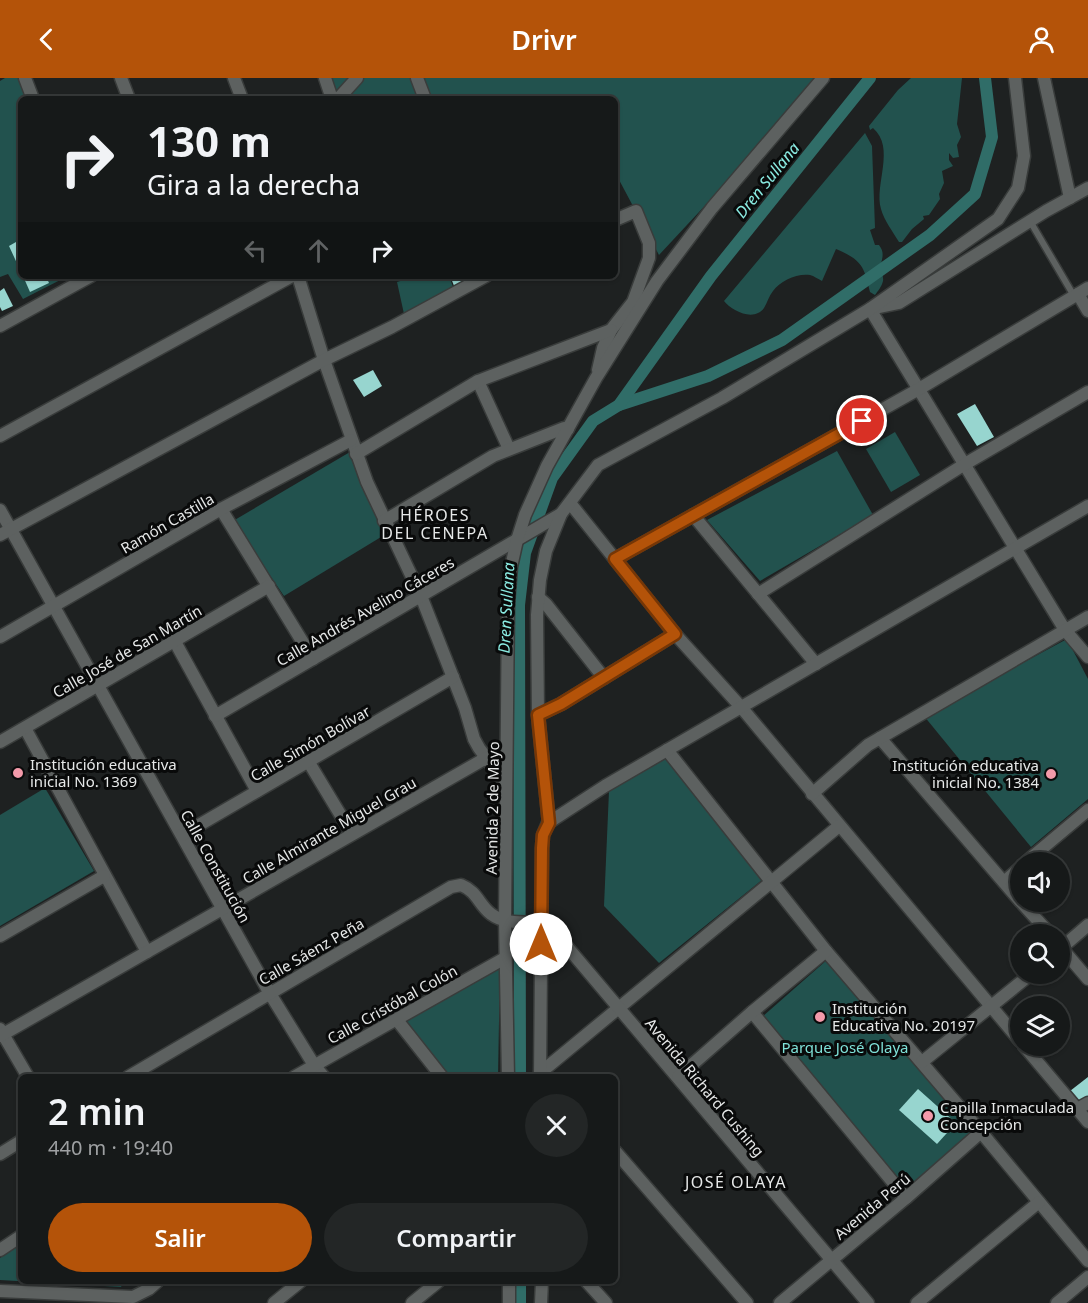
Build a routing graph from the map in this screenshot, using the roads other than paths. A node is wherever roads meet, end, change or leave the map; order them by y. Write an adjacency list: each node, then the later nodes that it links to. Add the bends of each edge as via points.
1 (25, 78): 10 (street)
2 (122, 78): 11 (street)
3 (234, 78): 12 (street)
4 (325, 78): 13 (street)
5 (357, 78): 14 (street)
6 (417, 78): 15 (street)
7 (823, 78): 30 (street, via 712,208 657,281)
8 (1015, 78): 25 (street, via 1024,156 1018,188 998,219)
9 (1044, 78): 17 (street)
10 (32, 96)
11 (128, 96)
12 (241, 96)
13 (331, 96)
14 (341, 96)
15 (424, 96)
16 (1088, 188): 17 (street)
17 (1070, 198): 19 (street)
18 (618, 219): 28 (street, via 636,211 650,249 633,302)
19 (1030, 221): 24 (lane); 25 (street, via 899,303)
20 (86, 279): 27 (street)
21 (287, 279): 35 (street)
22 (299, 279): 29 (street)
23 (480, 279): 29 (street)
24 (1080, 293): 26 (street); 32 (street)
25 (870, 309): 32 (street); 40 (street, via 723,398 598,465)
26 (1088, 311)
27 (0, 326)
28 (611, 330): 30 (street); 31 (street)
29 (324, 360): 36 (street); 47 (street)
30 (596, 378): 34 (street, Avenida 2 de Mayo)
31 (478, 381): 37 (street); 38 (street)
32 (919, 389): 39 (street); 44 (street)
33 (1088, 392): 39 (street)
34 (568, 429): 37 (street); 48 (street, Avenida 2 de Mayo, via 547,466)
35 (0, 436)
36 (351, 440): 38 (street); 42 (street, Ramón Castilla)
37 (509, 449): 46 (street)
38 (356, 454): 46 (street)
39 (965, 464): 49 (street); 52 (street)
40 (570, 503): 45 (street); 50 (street)
41 (1088, 506): 49 (street)
42 (221, 509): 51 (street); 55 (street, Ramón Castilla)
43 (0, 510): 47 (street, Calle Constitución)
44 (693, 515): 50 (street); 52 (street)
45 (556, 517): 48 (street, Calle Andrés Avelino Cáceres); 54 (street)
46 (384, 520): 53 (street)
47 (5, 532): 55 (street, Calle Constitución)
48 (520, 538): 53 (street, Calle Andrés Avelino Cáceres); 77 (street, Avenida 2 de Mayo, via 511,567 508,604)
49 (1016, 548): 57 (street); 63 (street)
50 (615, 559): 58 (street)
51 (269, 586): 60 (street, Calle José de San Martín); 62 (street)
52 (758, 594): 63 (street)
53 (421, 596): 62 (street, Calle Andrés Avelino Cáceres); 64 (street)
54 (538, 597): 65 (street); 68 (street)
55 (53, 605): 59 (street, Ramón Castilla); 66 (street, Calle Constitución)
56 (1088, 617): 57 (street)
57 (1065, 630): 61 (street); 71 (street)
58 (675, 634): 65 (street); 67 (street)
59 (0, 637)
60 (174, 640): 66 (street, Calle José de San Martín); 69 (street)
61 (1088, 657)
62 (313, 659): 69 (street, Calle Andrés Avelino Cáceres)
63 (816, 664): 67 (street)
64 (453, 676): 74 (street, via 474,739); 75 (street, Calle Simón Bolívar)
65 (604, 678): 68 (street)
66 (98, 684): 70 (street, Calle José de San Martín); 83 (street, Calle Constitución)
67 (741, 707): 73 (street); 78 (street)
68 (538, 715): 80 (street)
69 (215, 716): 76 (street)
70 (25, 728): 72 (street, Calle José de San Martín); 85 (street)
71 (880, 738): 78 (street); 87 (street)
72 (0, 742)
73 (667, 750): 80 (street); 88 (street)
74 (486, 758): 77 (street); 82 (street, Calle Almirante Miguel Grau)
75 (308, 761): 76 (street, Calle Simón Bolívar); 82 (street)
76 (257, 791): 83 (street, Calle Simón Bolívar)
77 (507, 794): 92 (street, Avenida 2 de Mayo)
78 (812, 794): 81 (street)
79 (1088, 810): 84 (street)
80 (549, 823): 93 (street, via 543,835)
81 (839, 826): 88 (street); 105 (street)
82 (352, 834): 90 (street, Calle Almirante Miguel Grau)
83 (182, 835): 90 (street, Calle Constitución)
84 (1038, 852)
85 (104, 876): 96 (street); 99 (street)
86 (1010, 877): 87 (street)
87 (1004, 882): 89 (street)
88 (772, 883): 98 (street); 106 (street)
89 (1010, 889)
90 (223, 908): 99 (street, Calle Almirante Miguel Grau); 104 (street, Calle Constitución)
91 (1030, 912): 94 (street)
92 (507, 921): 93 (street); 100 (street, Avenida 2 de Mayo); 104 (street, Calle Sáenz Peña, via 489,912 469,888 451,887)
93 (539, 922): 106 (street, Avenida Richard Cushing, via 547,923); 120 (street)
94 (1041, 924)
95 (1088, 925): 97 (street)
96 (0, 936)
97 (1070, 940)
98 (826, 951): 107 (street); 112 (street)
99 (147, 952): 110 (street, Calle Almirante Miguel Grau)
100 (505, 958): 108 (street, Calle Cristóbal Colón); 119 (street, Avenida 2 de Mayo)
101 (1070, 959): 102 (street)
102 (1088, 979)
103 (1018, 984): 105 (street)
104 (270, 992): 113 (street, Calle Constitución); 115 (street, Calle Sáenz Peña)
105 (991, 1006): 109 (street); 112 (street)
106 (619, 1007): 120 (street); 121 (street, Avenida Richard Cushing)
107 (752, 1012): 121 (street); 128 (street)
108 (397, 1020): 113 (street, Calle Cristóbal Colón); 118 (street)
109 (1010, 1029)
110 (1, 1033): 114 (street)
111 (1034, 1056): 122 (street)
112 (922, 1062): 124 (street)
113 (314, 1065): 116 (street, Calle Cristóbal Colón); 117 (street, Calle Constitución)
114 (26, 1074)
115 (133, 1074)
116 (299, 1074)
117 (322, 1074)
118 (440, 1074)
119 (508, 1074)
120 (544, 1074)
121 (678, 1077): 132 (street, Avenida Richard Cushing)
122 (1083, 1106): 123 (street)
123 (1088, 1122)
124 (981, 1132): 128 (street, Avenida Perú); 129 (street)
125 (18, 1143): 126 (street)
126 (0, 1154)
127 (618, 1154): 148 (street)
128 (906, 1198): 132 (street, Avenida Perú)
129 (1039, 1202): 133 (street); 151 (street)
130 (18, 1238): 131 (street)
131 (0, 1250)
132 (830, 1260): 149 (street, Avenida Perú); 150 (street, Avenida Richard Cushing)
133 (1088, 1261)
134 (1088, 1277): 152 (street)
135 (150, 1284): 142 (street)
136 (297, 1284): 143 (street)
137 (435, 1284): 144 (street)
138 (509, 1284): 145 (street)
139 (542, 1284): 146 (street)
140 (589, 1284): 147 (street)
141 (0, 1291): 142 (street)
142 (132, 1300)
143 (274, 1303)
144 (412, 1303)
145 (509, 1303)
146 (541, 1303)
147 (606, 1303)
148 (747, 1303)
149 (780, 1303)
150 (868, 1303)
151 (917, 1303)
152 (1057, 1303)

